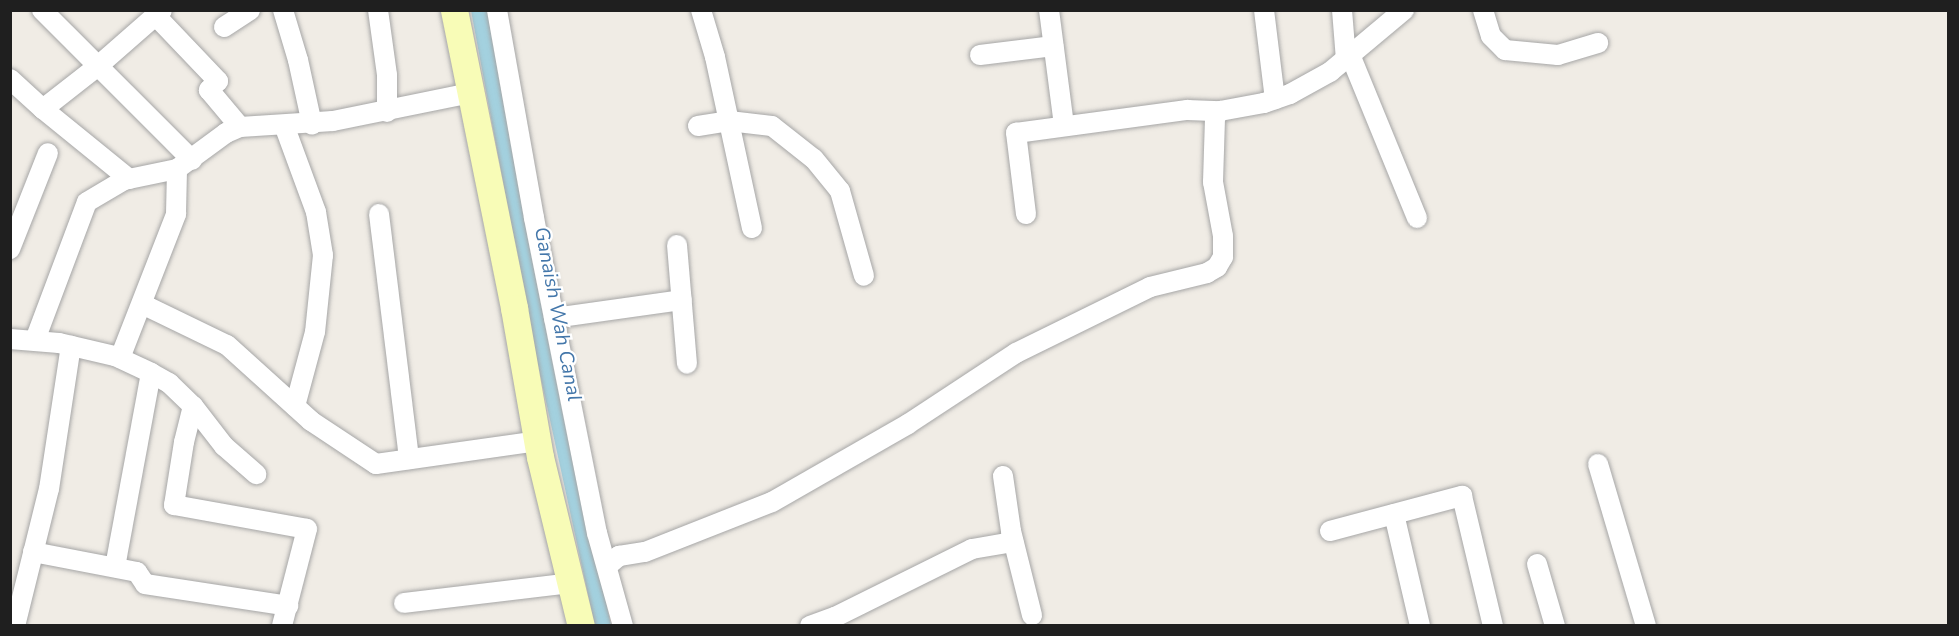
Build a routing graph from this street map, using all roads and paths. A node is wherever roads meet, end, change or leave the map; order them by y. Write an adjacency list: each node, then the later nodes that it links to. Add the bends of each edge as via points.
1 (42, 10): 19 (street)
2 (250, 10): 14 (street)
3 (283, 10): 27 (street)
4 (378, 10): 25 (street, via 387,75)
5 (454, 10): 21 (street)
6 (497, 10): 44 (street)
7 (701, 10): 26 (street)
8 (1049, 10): 16 (street)
9 (1264, 10): 22 (street)
10 (1342, 10): 18 (street)
11 (1404, 10): 18 (street)
12 (1483, 10): 15 (street, via 1491,36 1505,50 1558,55)
13 (159, 13): 19 (street); 31 (street, via 218,81 209,90)
14 (224, 27)
15 (1598, 43)
16 (1053, 46): 17 (street); 29 (street)
17 (980, 54)
18 (1348, 58): 22 (street, via 1330,72); 37 (street)
19 (98, 66): 23 (street); 33 (street)
20 (10, 79): 23 (street)
21 (471, 93): 25 (street); 53 (street)
22 (1275, 99): 24 (street)
23 (43, 109): 34 (street)
24 (1220, 111): 29 (street, via 1187,110); 63 (street, via 1215,117 1213,182 1223,257 1217,267 1150,287 1016,353 908,424 772,502 645,552 619,556)
25 (387, 112): 27 (street)
26 (729, 121): 30 (street); 38 (street); 41 (street, via 772,126 814,159 840,191)
27 (312, 124): 28 (street)
28 (284, 125): 31 (street); 52 (street, via 316,212 324,255 315,332)
29 (1064, 125): 36 (street, via 1016,133)
30 (698, 126)
31 (240, 127): 33 (street, via 226,133)
32 (48, 153): 40 (street)
33 (185, 165): 34 (street); 43 (street, via 176,214)
34 (129, 179): 46 (street, via 87,202)
35 (379, 214): 54 (street)
36 (1026, 214)
37 (1417, 218)
38 (752, 228)
39 (677, 245): 42 (street)
40 (10, 249)
41 (864, 276)
42 (682, 300): 44 (street); 49 (street)
43 (142, 304): 48 (street); 52 (street, via 227,345)
44 (554, 318): 63 (street)
45 (10, 339): 46 (street)
46 (35, 340): 47 (street)
47 (71, 346): 48 (street); 61 (street, via 48,489)
48 (120, 358): 50 (street)
49 (687, 364)
50 (151, 373): 51 (street, via 169,383); 64 (street)
51 (194, 406): 56 (street, via 224,446); 67 (street, via 174,505 307,530)
52 (294, 406): 54 (street, via 311,422 376,464)
53 (537, 441): 54 (street); 65 (street)
54 (409, 459)
55 (1598, 464): 77 (street)
56 (256, 474)
57 (1004, 476): 60 (street)
58 (1394, 514): 59 (street); 74 (street); 75 (street, via 1462,496)
59 (1330, 531)
60 (1013, 542): 68 (street); 73 (street, via 972,549)
61 (33, 552): 64 (street); 69 (street)
62 (1537, 564): 76 (street)
63 (607, 566): 72 (street)
64 (115, 567): 67 (street, via 137,572 146,584)
65 (571, 583): 66 (street); 71 (street)
66 (404, 603)
67 (288, 606): 70 (street)
68 (1032, 615)
69 (15, 626)
70 (282, 626)
71 (581, 626)
72 (623, 626)
73 (810, 626)
74 (1420, 626)
75 (1493, 626)
76 (1555, 626)
77 (1646, 626)

